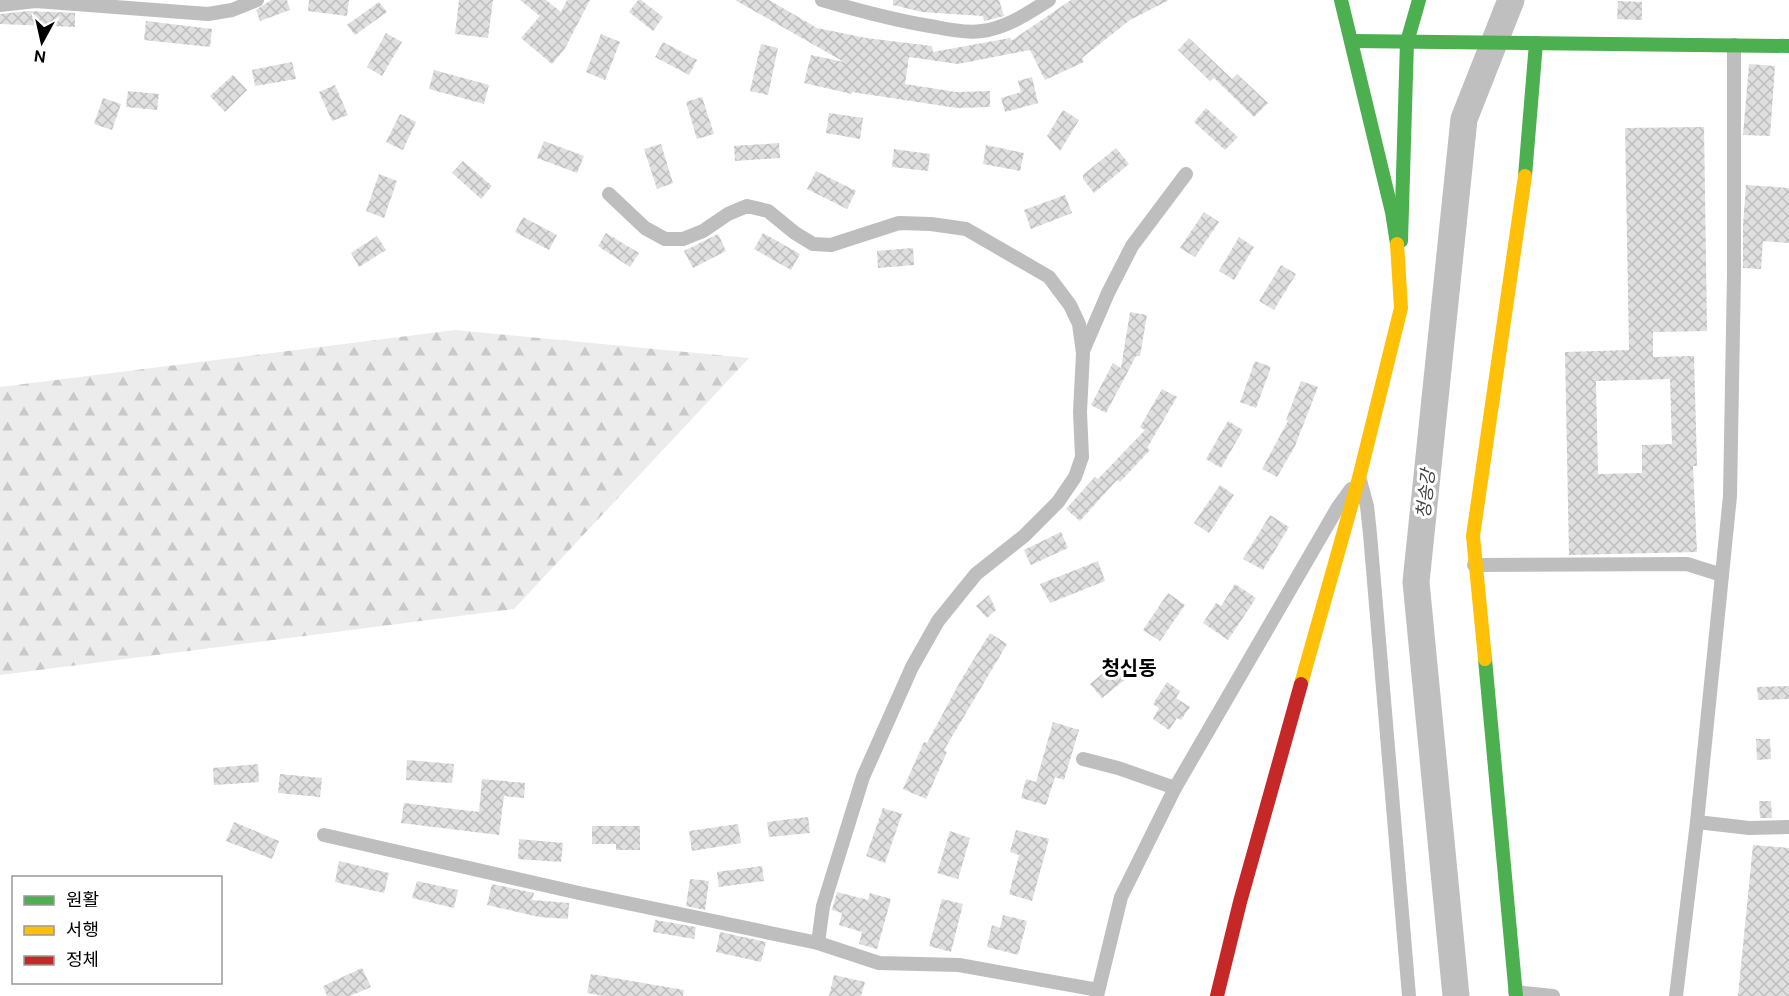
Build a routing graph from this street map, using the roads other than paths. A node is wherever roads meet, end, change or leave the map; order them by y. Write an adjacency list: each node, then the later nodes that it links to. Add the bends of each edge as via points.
1 (257, 0): 6 (street, via 208,14 36,1)
2 (822, 0): 3 (street, via 925,26 982,31 1009,24)
3 (1049, 0)
4 (1341, 0): 7 (street)
5 (1419, 0): 8 (street)
6 (0, 5)
7 (1352, 41): 8 (street); 14 (street)
8 (1407, 42): 9 (street); 14 (street)
9 (1536, 43): 10 (street); 17 (street, via 1528,158 1473,536)
10 (1734, 45): 11 (street); 18 (street, via 1730,484)
11 (1789, 46)
12 (1186, 174): 15 (street, via 1132,246)
13 (609, 194): 15 (street, via 645,228 665,239 683,239 703,231 747,206 768,211 813,244 831,245 899,223 966,229 1049,277 1075,315)
14 (1399, 256): 16 (street, via 1401,308)
15 (1083, 353): 24 (street, via 1082,457 1075,477 1058,502 1024,536 976,574 938,621 912,667 863,777 823,906)
16 (1359, 478): 20 (street, via 1338,507); 27 (street); 28 (street, via 1370,534)
17 (1474, 565): 18 (street, via 1687,564); 26 (street)
18 (1722, 575): 21 (street)
19 (1083, 759): 20 (street)
20 (1175, 788): 25 (street, via 1121,897)
21 (1697, 822): 22 (street); 30 (street)
22 (1789, 828)
23 (324, 835): 24 (street)
24 (818, 943): 25 (street, via 879,963 959,965)
25 (1098, 993)
26 (1515, 994): 29 (street)
27 (1217, 996)
28 (1409, 996)
29 (1552, 996)
30 (1676, 996)

